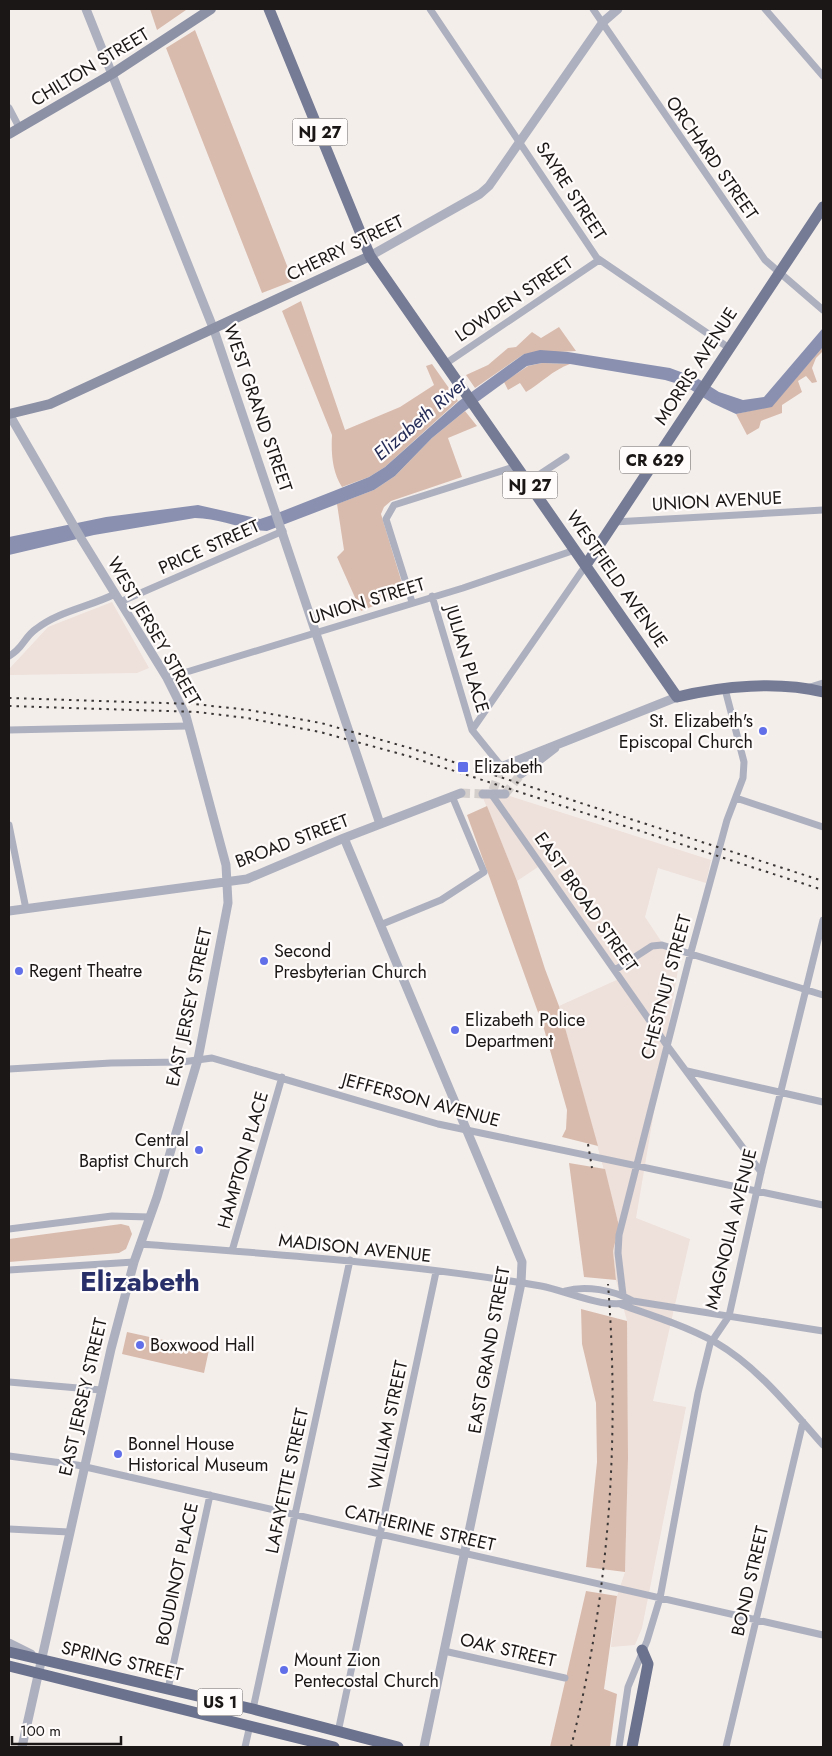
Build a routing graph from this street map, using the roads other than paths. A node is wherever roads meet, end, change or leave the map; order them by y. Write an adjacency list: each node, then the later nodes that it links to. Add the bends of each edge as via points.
1 (86, 9): 9 (street, WEST GRAND STREET)
2 (211, 9): 9 (main road, CHILTON STREET)
3 (270, 9): 16 (main road, WESTFIELD AVENUE / NJ 27)
4 (430, 9): 14 (street, SAYRE STREET)
5 (594, 9): 8 (street, ORCHARD STREET)
6 (618, 9): 8 (street, CHERRY STREET)
7 (766, 9): 10 (street)
8 (603, 22): 14 (street, CHERRY STREET); 18 (street, ORCHARD STREET, via 655,102)
9 (112, 74): 12 (main road, CHILTON STREET); 20 (street, WEST GRAND STREET)
10 (823, 76)
11 (9, 108): 12 (street)
12 (19, 127): 13 (main road, CHILTON STREET)
13 (9, 134)
14 (521, 142): 16 (street, CHERRY STREET, via 480,194); 17 (street, SAYRE STREET)
15 (823, 207): 18 (main road, MORRIS AVENUE / CR 629)
16 (370, 256): 20 (main road, CHERRY STREET); 22 (main road, WESTFIELD AVENUE / NJ 27)
17 (599, 260): 21 (street, SAYRE STREET); 22 (street, LOWDEN STREET)
18 (778, 274): 19 (street, ORCHARD STREET); 21 (main road, MORRIS AVENUE / CR 629)
19 (823, 310)
20 (214, 330): 23 (main road, CHERRY STREET, via 50,404); 29 (street, WEST GRAND STREET)
21 (728, 348): 28 (main road, MORRIS AVENUE / CR 629)
22 (446, 364): 25 (main road, WESTFIELD AVENUE / NJ 27)
23 (9, 414): 32 (street, WEST JERSEY STREET)
24 (566, 457): 26 (street)
25 (517, 466): 26 (main road, WESTFIELD AVENUE / NJ 27); 35 (street, via 394,504 386,518)
26 (528, 482): 30 (main road, WESTFIELD AVENUE / NJ 27)
27 (823, 510): 28 (street, UNION AVENUE)
28 (613, 522): 31 (main road, MORRIS AVENUE / CR 629)
29 (282, 529): 34 (street, PRICE STREET); 36 (street, WEST GRAND STREET)
30 (575, 550): 31 (main road, WESTFIELD AVENUE / NJ 27); 33 (street, UNION STREET)
31 (586, 565): 43 (main road, WESTFIELD AVENUE / NJ 27); 46 (street, MORRIS AVENUE)
32 (115, 594): 34 (street, WEST JERSEY STREET); 37 (street, via 57,615 34,630 18,651)
33 (432, 596): 35 (street, UNION STREET); 46 (street, JULIAN PLACE)
34 (120, 602): 38 (street, WEST JERSEY STREET)
35 (412, 602): 36 (street, UNION STREET)
36 (317, 632): 38 (street, UNION STREET); 55 (street, WEST GRAND STREET)
37 (9, 656)
38 (166, 678): 44 (street, WEST JERSEY STREET)
39 (823, 683): 40 (street)
40 (806, 688): 41 (main road); 42 (main road)
41 (725, 689): 43 (main road); 54 (street, CHESTNUT STREET, via 745,771)
42 (823, 692)
43 (678, 698): 47 (street)
44 (188, 726): 45 (street); 59 (street, WEST JERSEY STREET)
45 (9, 730)
46 (472, 730): 48 (street)
47 (556, 747): 48 (street, via 542,749); 49 (street)
48 (501, 766)
49 (521, 774)
50 (493, 792): 52 (street); 53 (street); 65 (street, EAST BROAD STREET)
51 (457, 794): 55 (street, BROAD STREET); 63 (street, via 484,872 441,900)
52 (482, 794)
53 (505, 794)
54 (736, 798): 57 (street); 64 (street, CHESTNUT STREET, via 726,820)
55 (380, 824): 58 (street, BROAD STREET)
56 (9, 825): 60 (street)
57 (823, 827)
58 (344, 838): 59 (street, BROAD STREET, via 246,880); 63 (street, EAST GRAND STREET)
59 (228, 882): 60 (street, BROAD STREET); 69 (street, EAST JERSEY STREET, via 228,903)
60 (26, 909): 61 (street, BROAD STREET)
61 (9, 911)
62 (823, 920): 66 (street, MAGNOLIA AVENUE)
63 (380, 925): 75 (street, EAST GRAND STREET)
64 (691, 952): 65 (street, via 657,944); 66 (street); 68 (street, CHESTNUT STREET)
65 (615, 970): 68 (street, EAST BROAD STREET)
66 (808, 989): 67 (street); 73 (street, MAGNOLIA AVENUE)
67 (823, 995)
68 (666, 1044): 71 (street, EAST BROAD STREET); 76 (street, CHESTNUT STREET)
69 (198, 1059): 70 (street, JEFFERSON AVENUE); 72 (street, JEFFERSON AVENUE, via 220,1060); 80 (street, EAST JERSEY STREET)
70 (9, 1069)
71 (687, 1071): 73 (street); 77 (street, EAST BROAD STREET)
72 (282, 1077): 75 (street, JEFFERSON AVENUE); 83 (street, HAMPTON PLACE)
73 (782, 1092): 74 (street); 77 (street, MAGNOLIA AVENUE)
74 (823, 1102)
75 (466, 1130): 76 (street, JEFFERSON AVENUE); 88 (street, EAST GRAND STREET, via 519,1253)
76 (636, 1165): 78 (street, JEFFERSON AVENUE); 90 (street, CHESTNUT STREET, via 619,1235)
77 (761, 1172): 78 (street, MAGNOLIA AVENUE)
78 (757, 1189): 79 (street, JEFFERSON AVENUE); 93 (street, MAGNOLIA AVENUE)
79 (823, 1205)
80 (150, 1217): 81 (street, via 112,1216); 82 (street, EAST JERSEY STREET)
81 (9, 1229)
82 (140, 1244): 83 (street, MADISON AVENUE); 85 (street, EAST JERSEY STREET)
83 (232, 1250): 84 (street, MADISON AVENUE)
84 (350, 1260): 87 (street, MADISON AVENUE); 103 (street, LAFAYETTE STREET)
85 (134, 1262): 86 (street); 97 (street, EAST JERSEY STREET)
86 (9, 1270)
87 (436, 1272): 88 (street, MADISON AVENUE); 106 (street, WILLIAM STREET)
88 (521, 1283): 89 (street, MADISON AVENUE); 107 (street, EAST GRAND STREET)
89 (565, 1291): 90 (street, MADISON AVENUE, via 578,1287); 92 (street, MADISON AVENUE, via 576,1297)
90 (623, 1295): 91 (street, MADISON AVENUE)
91 (632, 1301): 92 (street); 93 (street, MADISON AVENUE)
92 (622, 1305): 95 (street, MADISON AVENUE, via 685,1327)
93 (729, 1316): 94 (street, MADISON AVENUE); 95 (street, MAGNOLIA AVENUE)
94 (823, 1331)
95 (712, 1341): 98 (street, MADISON AVENUE, via 750,1367); 108 (street, MAGNOLIA AVENUE, via 698,1394)
96 (9, 1382): 97 (street)
97 (101, 1390): 101 (street, EAST JERSEY STREET)
98 (803, 1422): 99 (street, MADISON AVENUE); 109 (street, BOND STREET)
99 (823, 1444)
100 (9, 1456): 101 (street, CATHERINE STREET)
101 (84, 1467): 102 (street, CATHERINE STREET); 105 (street, EAST JERSEY STREET)
102 (210, 1495): 103 (street, CATHERINE STREET); 119 (street, BOUDINOT PLACE)
103 (295, 1514): 106 (street, CATHERINE STREET); 120 (street, LAFAYETTE STREET)
104 (9, 1529): 105 (street)
105 (69, 1532): 115 (street, EAST JERSEY STREET)
106 (380, 1534): 107 (street, CATHERINE STREET); 122 (street, WILLIAM STREET)
107 (464, 1553): 108 (street, CATHERINE STREET); 113 (street, EAST GRAND STREET)
108 (660, 1598): 109 (street, CATHERINE STREET); 112 (street, MAGNOLIA AVENUE)
109 (756, 1618): 110 (street, CATHERINE STREET); 130 (street, BOND STREET)
110 (823, 1635)
111 (9, 1643): 115 (street)
112 (642, 1650): 128 (street, MAGNOLIA AVENUE, via 628,1688); 129 (highway, via 648,1664)
113 (444, 1651): 118 (street, OAK STREET); 127 (street, EAST GRAND STREET)
114 (9, 1652): 115 (highway, US 1)
115 (42, 1660): 117 (street, EAST JERSEY STREET); 119 (highway, SPRING STREET / US 1)
116 (9, 1666): 117 (highway, US 1)
117 (39, 1673): 121 (highway, SPRING STREET / US 1); 123 (street, EAST JERSEY STREET)
118 (565, 1678)
119 (168, 1689): 120 (highway, SPRING STREET / US 1)
120 (253, 1709): 122 (highway, SPRING STREET / US 1)
121 (250, 1725): 124 (street); 125 (highway, SPRING STREET / US 1)
122 (338, 1732): 126 (highway, SPRING STREET / US 1)
123 (22, 1747)
124 (245, 1747)
125 (334, 1747)
126 (398, 1747)
127 (424, 1747)
128 (619, 1747)
129 (632, 1747)
130 (726, 1747)

